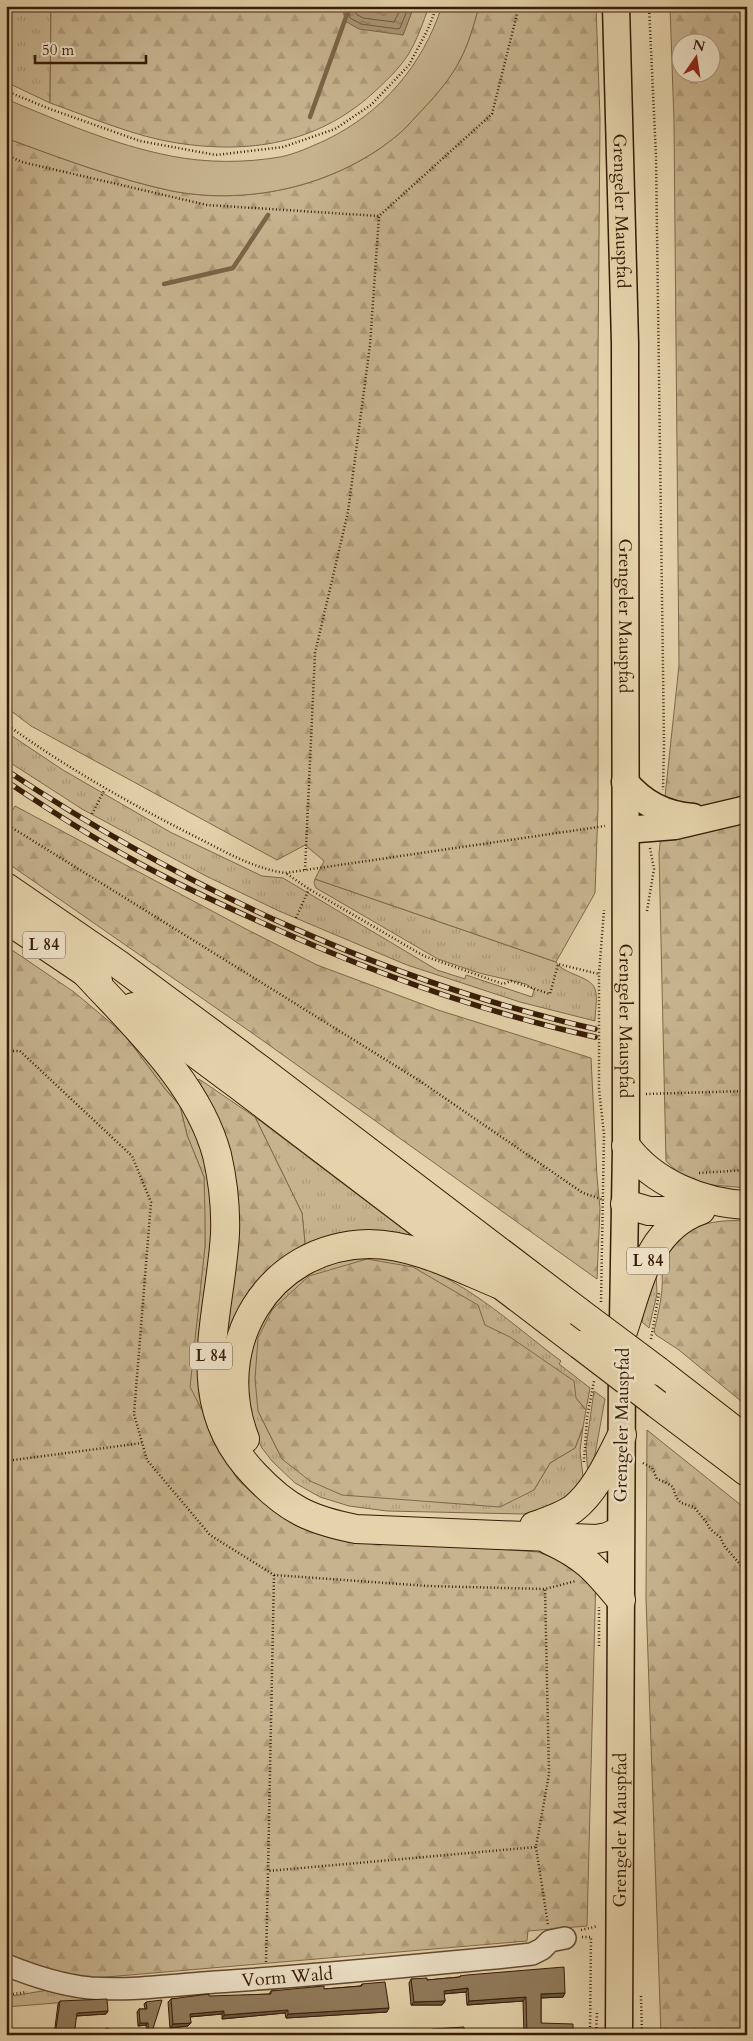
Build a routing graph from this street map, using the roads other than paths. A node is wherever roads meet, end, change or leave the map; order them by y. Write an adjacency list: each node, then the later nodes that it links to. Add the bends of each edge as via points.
1 (616, 6): 2 (main road, Grengeler Mauspfad, via 625,343)
2 (625, 782): 4 (main road, via 638,796 661,810); 5 (main road, Grengeler Mauspfad)
3 (747, 809): 4 (main road)
4 (710, 819): 5 (main road, via 662,828)
5 (615, 828): 9 (main road, Grengeler Mauspfad)
6 (6, 888): 15 (highway, L 84, bridge, via 118,964 261,1070)
7 (6, 919): 8 (highway, L 84)
8 (83, 970): 13 (highway, L 84); 18 (highway, L 84, via 181,1082 214,1146 222,1178 225,1235 212,1333 212,1384 223,1428 247,1468 283,1503 330,1524 392,1532)
9 (626, 1146): 10 (highway, via 638,1161); 11 (main road, Grengeler Mauspfad)
10 (700, 1203): 11 (highway, via 655,1195); 12 (highway); 14 (highway, L 84, via 660,1239 645,1268)
11 (625, 1204): 14 (main road, Grengeler Mauspfad)
12 (741, 1205)
13 (502, 1286): 17 (highway, L 84, bridge); 18 (highway, L 84, via 424,1254 395,1246 369,1244 307,1259 270,1287 246,1321 236,1356 235,1402 248,1445 259,1462 287,1491 304,1503 340,1516 386,1522)
14 (622, 1334): 16 (main road, Grengeler Mauspfad)
15 (742, 1434)
16 (622, 1435): 18 (highway, L 84, via 602,1474 574,1508); 19 (main road, Grengeler Mauspfad)
17 (747, 1472)
18 (537, 1531): 19 (highway, L 84, via 596,1539); 20 (highway, L 84, via 586,1561)
19 (620, 1531): 20 (main road, Grengeler Mauspfad)
20 (621, 1600): 23 (main road, Grengeler Mauspfad)
21 (558, 1939): 22 (street, Vorm Wald, via 532,1954 265,1979 135,1987 90,1988 33,1976)
22 (6, 1965)
23 (619, 2035)

